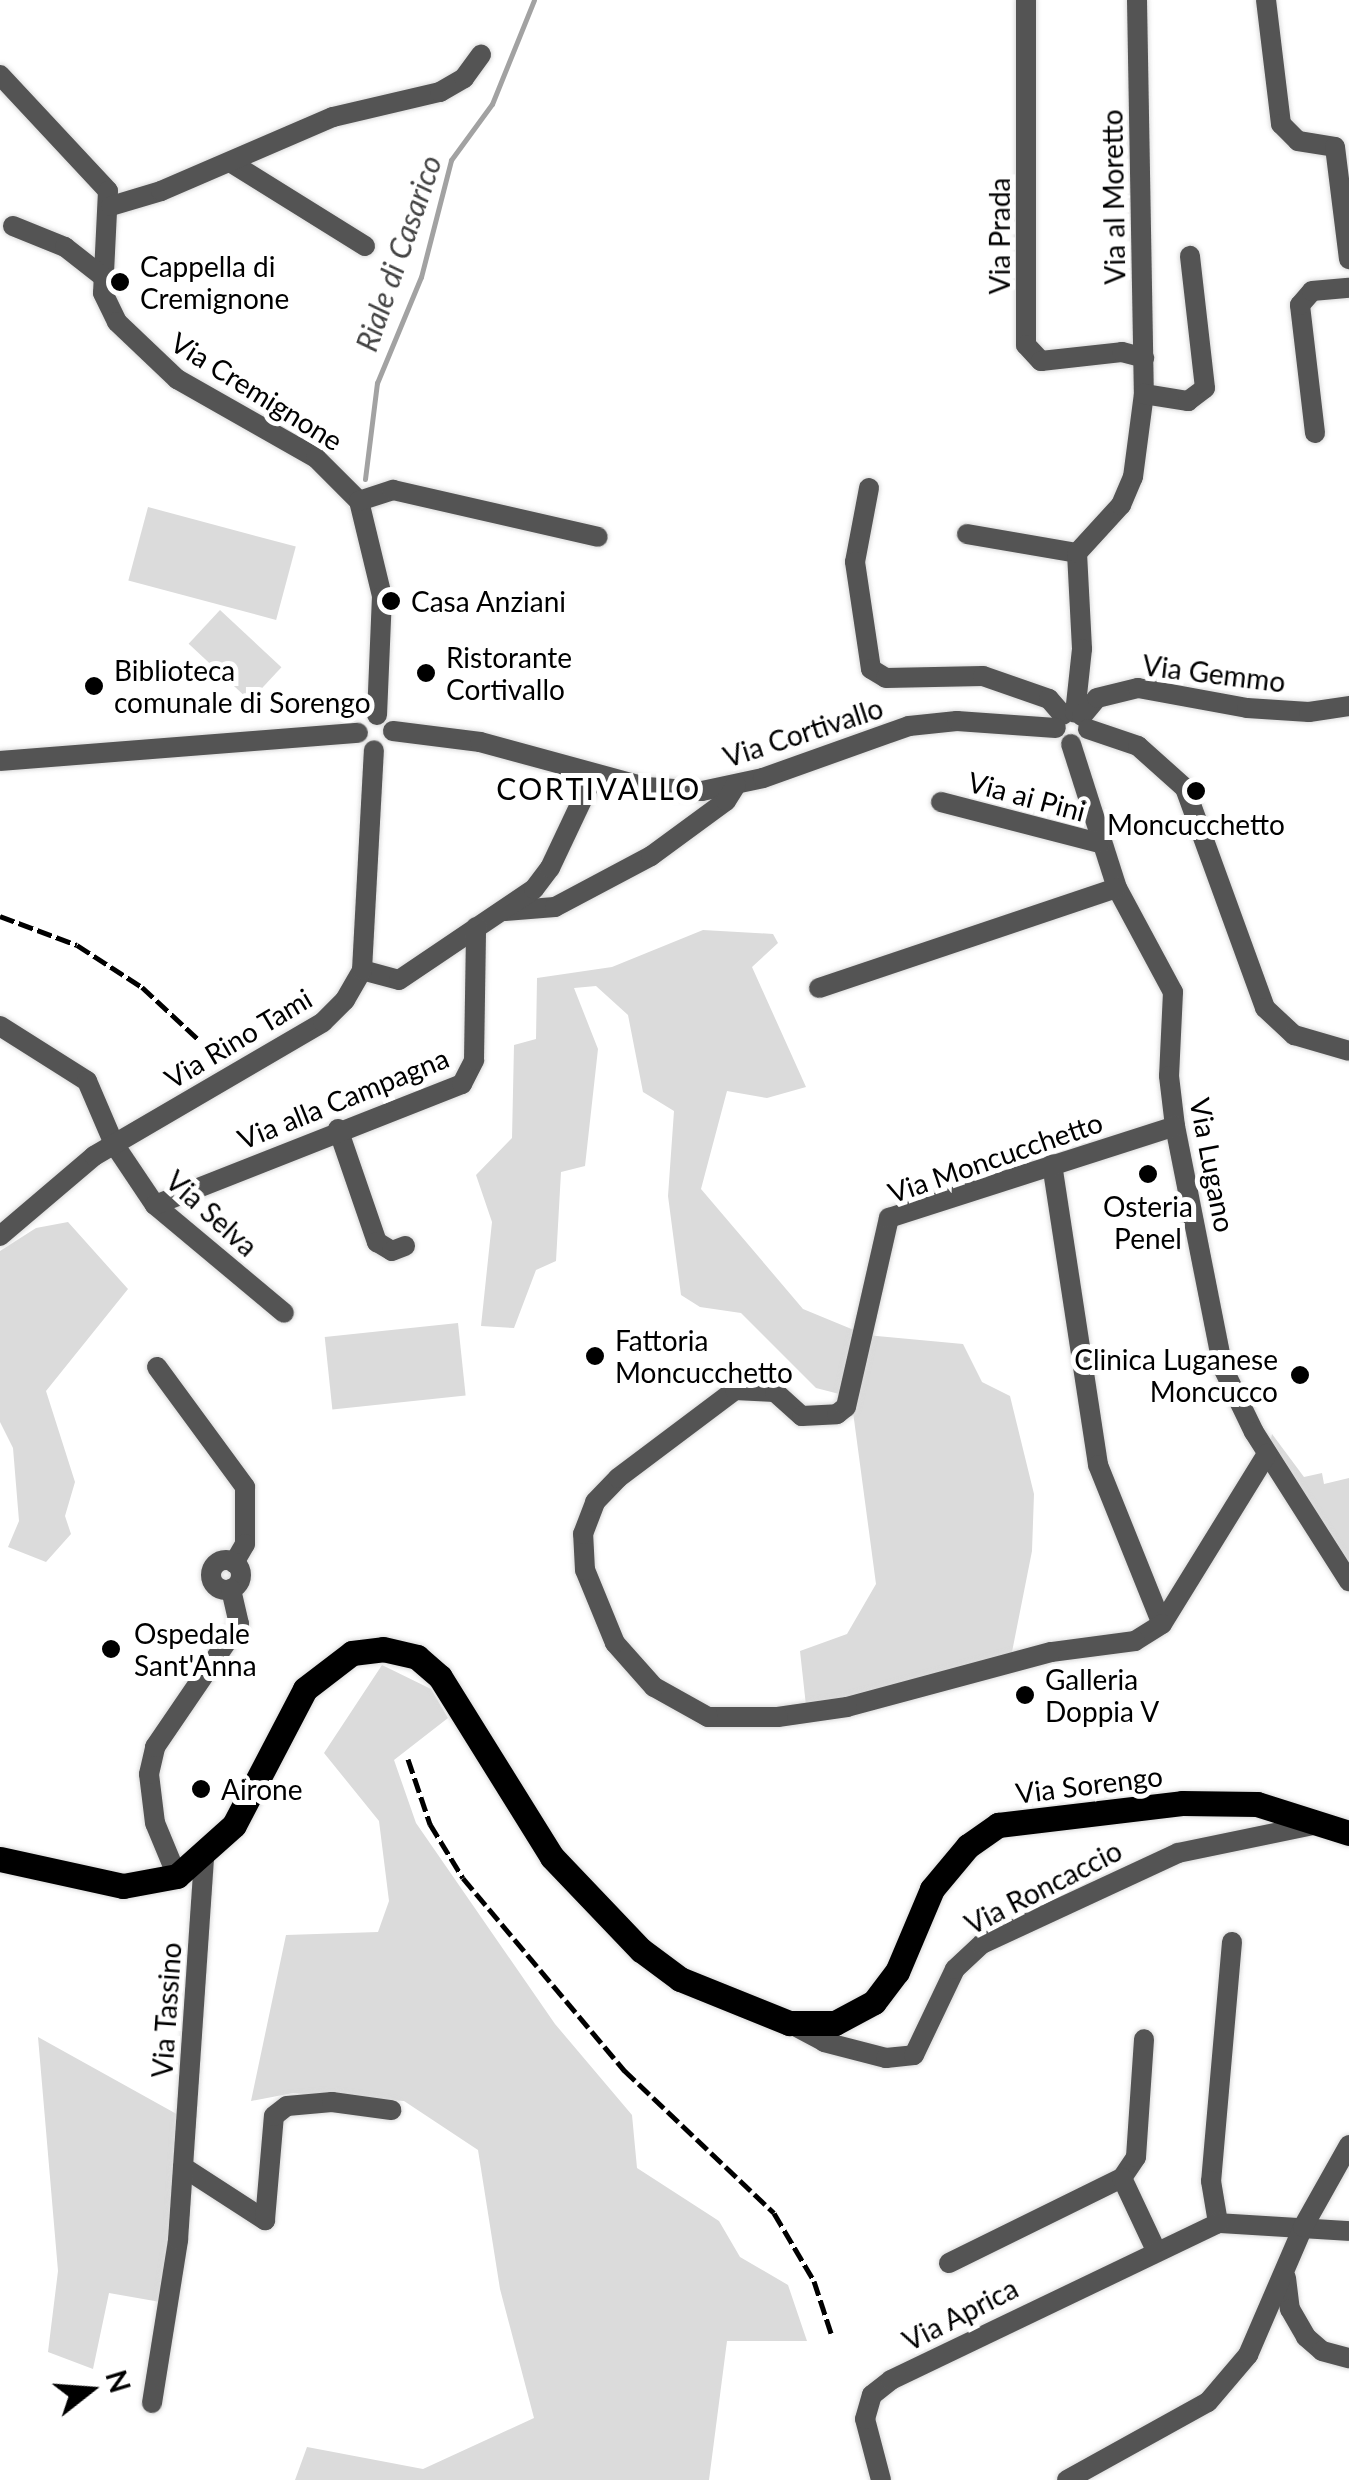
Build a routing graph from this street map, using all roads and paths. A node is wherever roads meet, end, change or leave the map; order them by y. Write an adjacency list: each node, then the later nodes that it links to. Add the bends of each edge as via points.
1 (1026, 0): 14 (street, Via Prada, via 1026,345 1041,361 1122,352)
2 (1137, 0): 14 (street, Via al Moretto)
3 (1266, 0): 11 (street, via 1281,124 1298,141 1335,147)
4 (482, 55): 6 (street, via 464,78 440,92 333,117)
5 (0, 74): 7 (street, Via Cremignone, via 102,184)
6 (230, 162): 7 (street); 9 (street)
7 (111, 206): 12 (street, Via Cremignone)
8 (13, 226): 12 (street, via 65,247)
9 (365, 246)
10 (1190, 256): 15 (street, via 1205,388 1188,401)
11 (1349, 258)
12 (102, 276): 18 (street, Via Cremignone, via 108,308 153,360 316,458)
13 (1349, 288): 16 (street, via 1312,291 1300,306)
14 (1144, 358): 15 (street, Via al Moretto)
15 (1144, 394): 21 (street, Via al Moretto, via 1134,477 1121,505)
16 (1315, 433)
17 (870, 488): 24 (street, via 855,562 871,668 886,678 983,676 1049,699)
18 (359, 500): 20 (street, via 393,490); 23 (street, via 382,596)
19 (967, 534): 21 (street)
20 (598, 536)
21 (1077, 553): 24 (street, via 1082,649)
22 (1349, 706): 24 (street, Via Gemmo, via 1309,712 1247,708 1138,688 1097,698)
23 (378, 715): 25 (street); 26 (street, via 363,720)
24 (1073, 720): 27 (street, Via Gemmo); 31 (street, Via Cortivallo, via 909,726); 40 (street, Via Cortivallo, via 1138,746 1185,788 1265,1008 1294,1035)
25 (394, 732): 28 (street, via 388,745); 30 (street, Via Cortivallo, via 480,742)
26 (358, 733): 28 (street); 29 (street)
27 (1071, 744): 33 (street, Via Lugano)
28 (374, 750): 37 (street)
29 (0, 762)
30 (594, 774): 31 (street, Via Cortivallo, via 677,790); 35 (street, via 550,868)
31 (736, 785): 35 (street, via 683,834 589,890 555,907)
32 (941, 802): 33 (street, Via ai Pini)
33 (1100, 843): 34 (street, Via Lugano)
34 (1117, 888): 38 (street); 41 (street, Via Lugano, via 1173,992 1168,1062)
35 (502, 911): 36 (street)
36 (476, 927): 37 (street, via 399,980); 42 (street, Via alla Campagna, via 471,1074 462,1084)
37 (362, 970): 43 (street, Via Rino Tami, via 323,1022)
38 (819, 988)
39 (0, 1026): 43 (street, Via Selva, via 87,1081)
40 (1349, 1051)
41 (1175, 1126): 44 (street, Via Moncucchetto); 50 (street, Via Lugano, via 1223,1368)
42 (338, 1129): 45 (street, Via alla Campagna); 47 (street, via 377,1242 392,1250)
43 (114, 1144): 45 (street, Via Selva); 46 (street, Via Rino Tami)
44 (1052, 1164): 52 (street, via 1098,1465); 52 (street, Via Moncucchetto, via 888,1218 851,1396 836,1414 802,1416 775,1392 735,1390 595,1502 583,1534 584,1570 599,1614 626,1658 654,1687 708,1717 778,1717 853,1706 1051,1652 1135,1641)
45 (155, 1205): 48 (street, Via Selva)
46 (0, 1236)
47 (405, 1246)
48 (284, 1312)
49 (157, 1366): 57 (street, via 245,1487 245,1544 234,1563 218,1562 211,1574 217,1587 231,1588 240,1624 155,1747 149,1774 155,1823)
50 (1268, 1454): 51 (street, Via Lugano); 52 (street)
51 (1349, 1580)
52 (1162, 1624)
53 (1325, 1823): 54 (main road, Via Sorengo); 59 (street, Via Roncaccio, via 1178,1853 982,1944 954,1969 914,2055 886,2058 824,2042); 59 (main road, Via Sorengo, via 1257,1804 1182,1803 998,1826 968,1846 932,1888 898,1972 874,2002 835,2023)
54 (1349, 1834)
55 (204, 1857): 57 (main road, Via Sorengo); 59 (main road, Via Sorengo, via 234,1825 305,1689 352,1654 390,1649 428,1665 552,1857 641,1950 680,1979); 63 (street, Via Tassino)
56 (0, 1859): 57 (main road, via 123,1886)
57 (176, 1876)
58 (1232, 1942): 65 (street, via 1211,2181)
59 (789, 2024)
60 (1144, 2039): 64 (street, via 1136,2157)
61 (391, 2110): 63 (street, via 332,2102 287,2106 274,2116 265,2220)
62 (1349, 2145): 66 (street)
63 (183, 2167): 72 (street, Via Tassino)
64 (1122, 2178): 68 (street); 69 (street, Via Aprica)
65 (1218, 2223): 66 (street); 68 (street, Via Aprica)
66 (1304, 2226): 67 (street); 70 (street)
67 (1349, 2232)
68 (1155, 2248): 73 (street, Via Aprica, via 872,2395 865,2419)
69 (948, 2263)
70 (1286, 2276): 71 (street, via 1290,2309 1306,2337 1322,2351); 74 (street, via 1248,2355 1208,2402)
71 (1349, 2358)
72 (152, 2403)
73 (882, 2480)
74 (1067, 2480)

